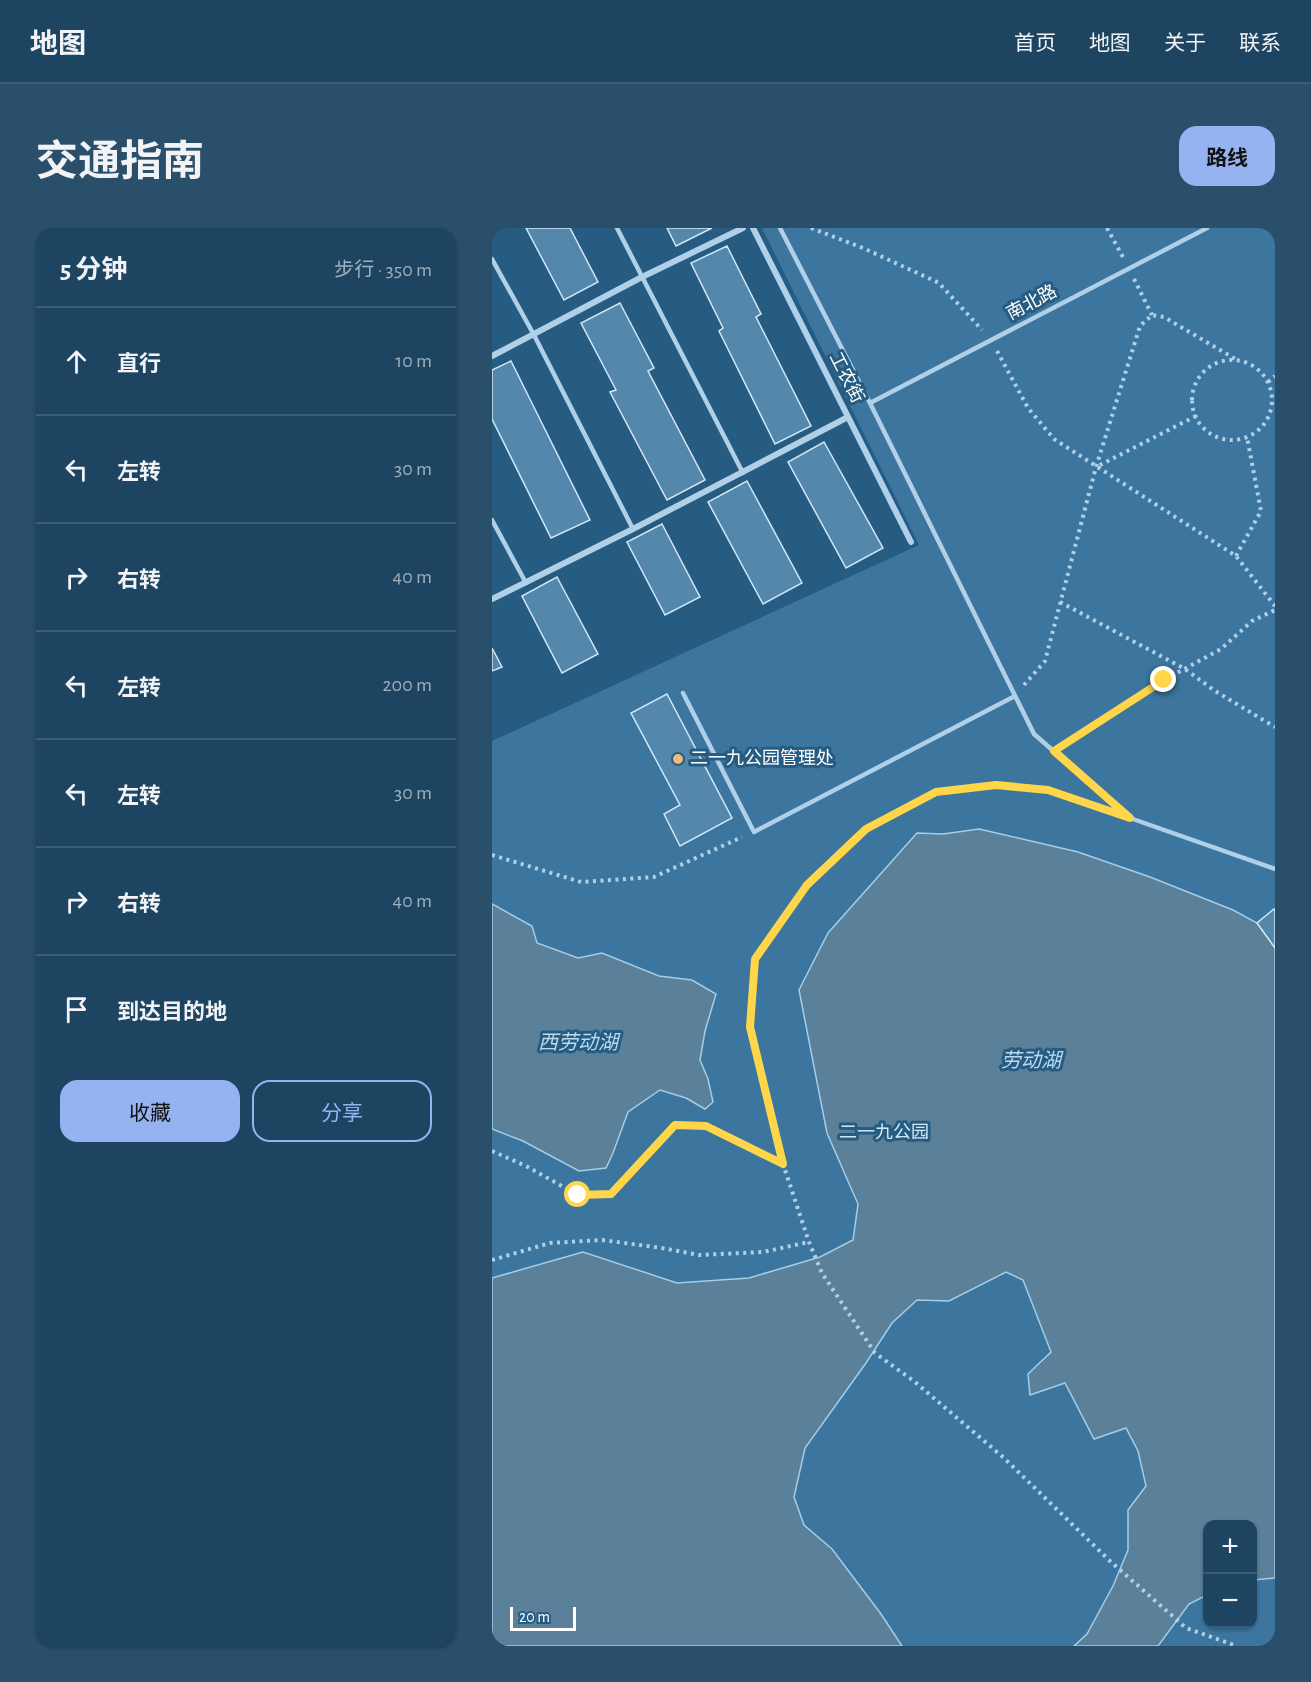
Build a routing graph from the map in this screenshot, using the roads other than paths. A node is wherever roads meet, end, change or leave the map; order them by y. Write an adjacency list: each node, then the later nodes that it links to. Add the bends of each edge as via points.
1 (617, 228): 7 (lane)
2 (743, 228): 7 (street)
3 (753, 228): 11 (street, 工农街)
4 (780, 228): 10 (lane)
5 (1207, 228): 10 (lane, 南北路)
6 (492, 259): 8 (lane)
7 (642, 277): 8 (street); 12 (lane)
8 (534, 335): 9 (street); 14 (lane)
9 (492, 356)
10 (870, 403): 19 (lane)
11 (848, 417): 12 (street); 15 (street, 工农街)
12 (743, 473): 14 (street)
13 (492, 520): 16 (lane)
14 (633, 529): 16 (street)
15 (911, 542)
16 (526, 583): 17 (street)
17 (492, 599)
18 (683, 693): 19 (lane, via 754,832)
19 (1015, 696): 20 (lane, via 1034,734 1130,818)
20 (1275, 869)

